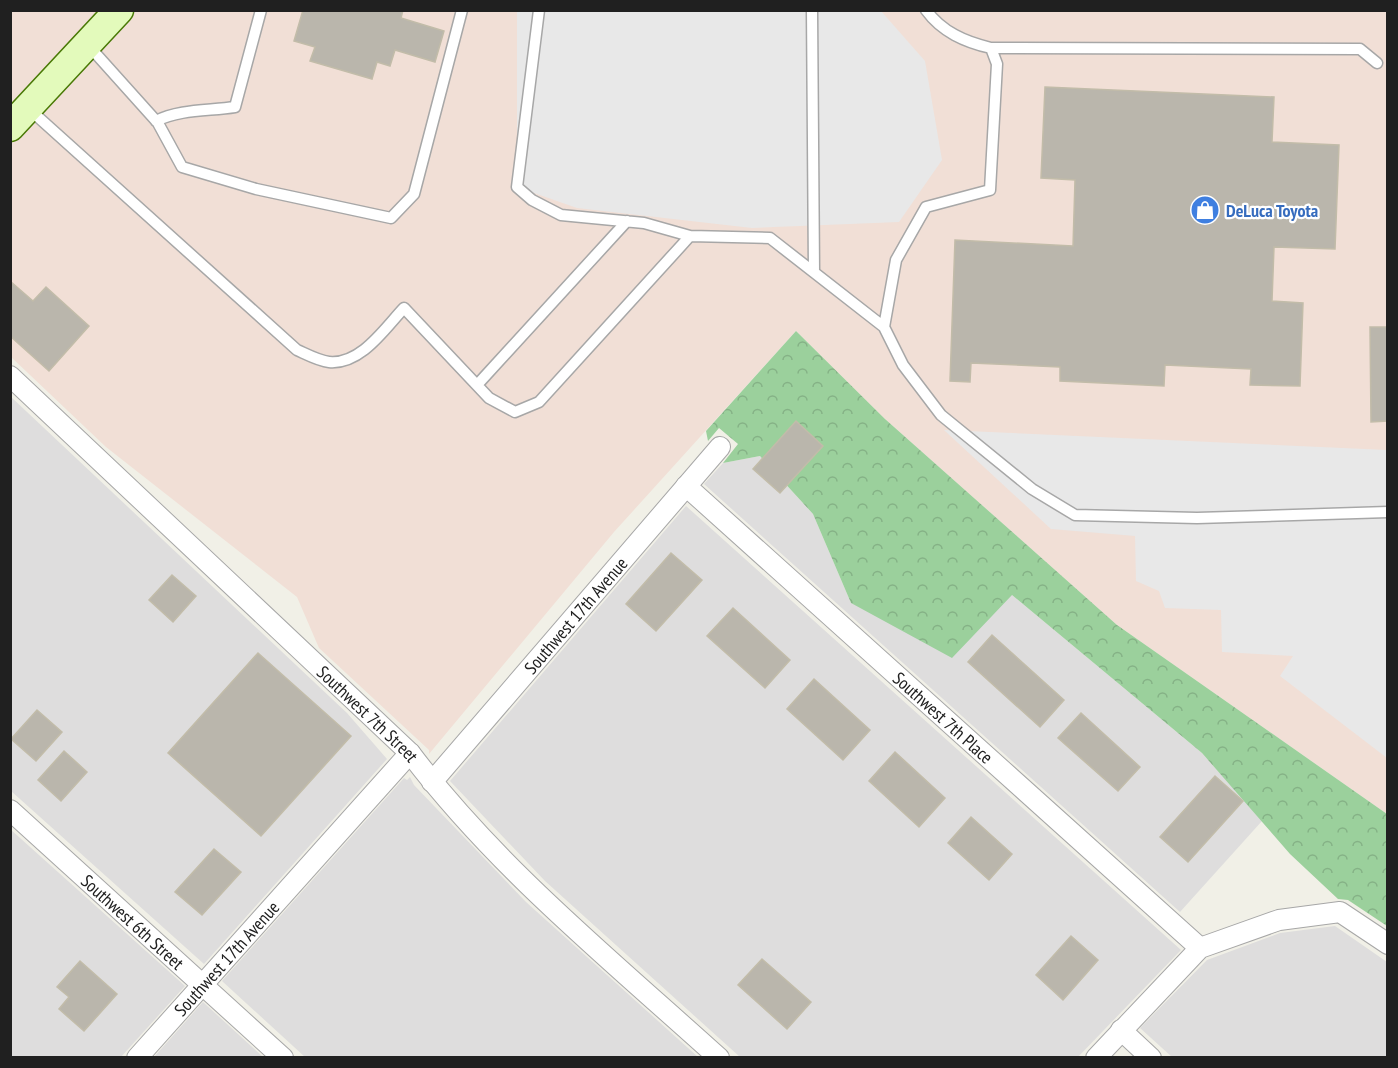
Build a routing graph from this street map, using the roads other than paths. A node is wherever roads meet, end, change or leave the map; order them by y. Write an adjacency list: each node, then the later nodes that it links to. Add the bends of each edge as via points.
1 (119, 10): 7 (main road)
2 (261, 10): 11 (lane, via 235,107 173,113)
3 (462, 10): 11 (lane, via 414,194 391,218 256,189 182,167)
4 (539, 10): 12 (lane, via 517,188 561,215)
5 (812, 10): 14 (lane)
6 (926, 10): 8 (lane, via 937,25 971,44)
7 (87, 45): 10 (main road); 11 (lane)
8 (991, 48): 9 (lane, via 1360,49); 15 (lane, via 997,64 990,190 926,207 896,260)
9 (1377, 63)
10 (19, 117): 17 (lane, via 297,350 328,362 350,358 367,347 404,308)
11 (156, 121)
12 (627, 221): 13 (lane); 17 (lane)
13 (690, 236): 14 (lane, via 770,238); 17 (lane, via 539,402 515,412 489,398)
14 (814, 272): 15 (lane)
15 (884, 327): 20 (lane, via 903,365 941,415 1032,489 1075,515 1197,518)
16 (10, 376): 21 (street, Southwest 7th Street)
17 (477, 385)
18 (720, 447): 19 (street, Southwest 17th Avenue)
19 (686, 486): 22 (street, Southwest 17th Avenue); 25 (street, Southwest 7th Place)
20 (1388, 512)
21 (410, 753): 22 (street, Southwest 7th Street); 26 (street, Southwest 17th Avenue)
22 (432, 782): 30 (street, Southwest 7th Street, via 536,891)
23 (10, 810): 26 (street, Southwest 6th Street)
24 (1388, 944): 25 (street, via 1340,912 1279,920)
25 (1200, 948): 27 (street)
26 (203, 983): 28 (street, Southwest 17th Avenue); 29 (street, Southwest 6th Street)
27 (1121, 1030): 31 (street); 32 (street)
28 (137, 1058)
29 (284, 1058)
30 (719, 1058)
31 (1096, 1058)
32 (1151, 1058)

